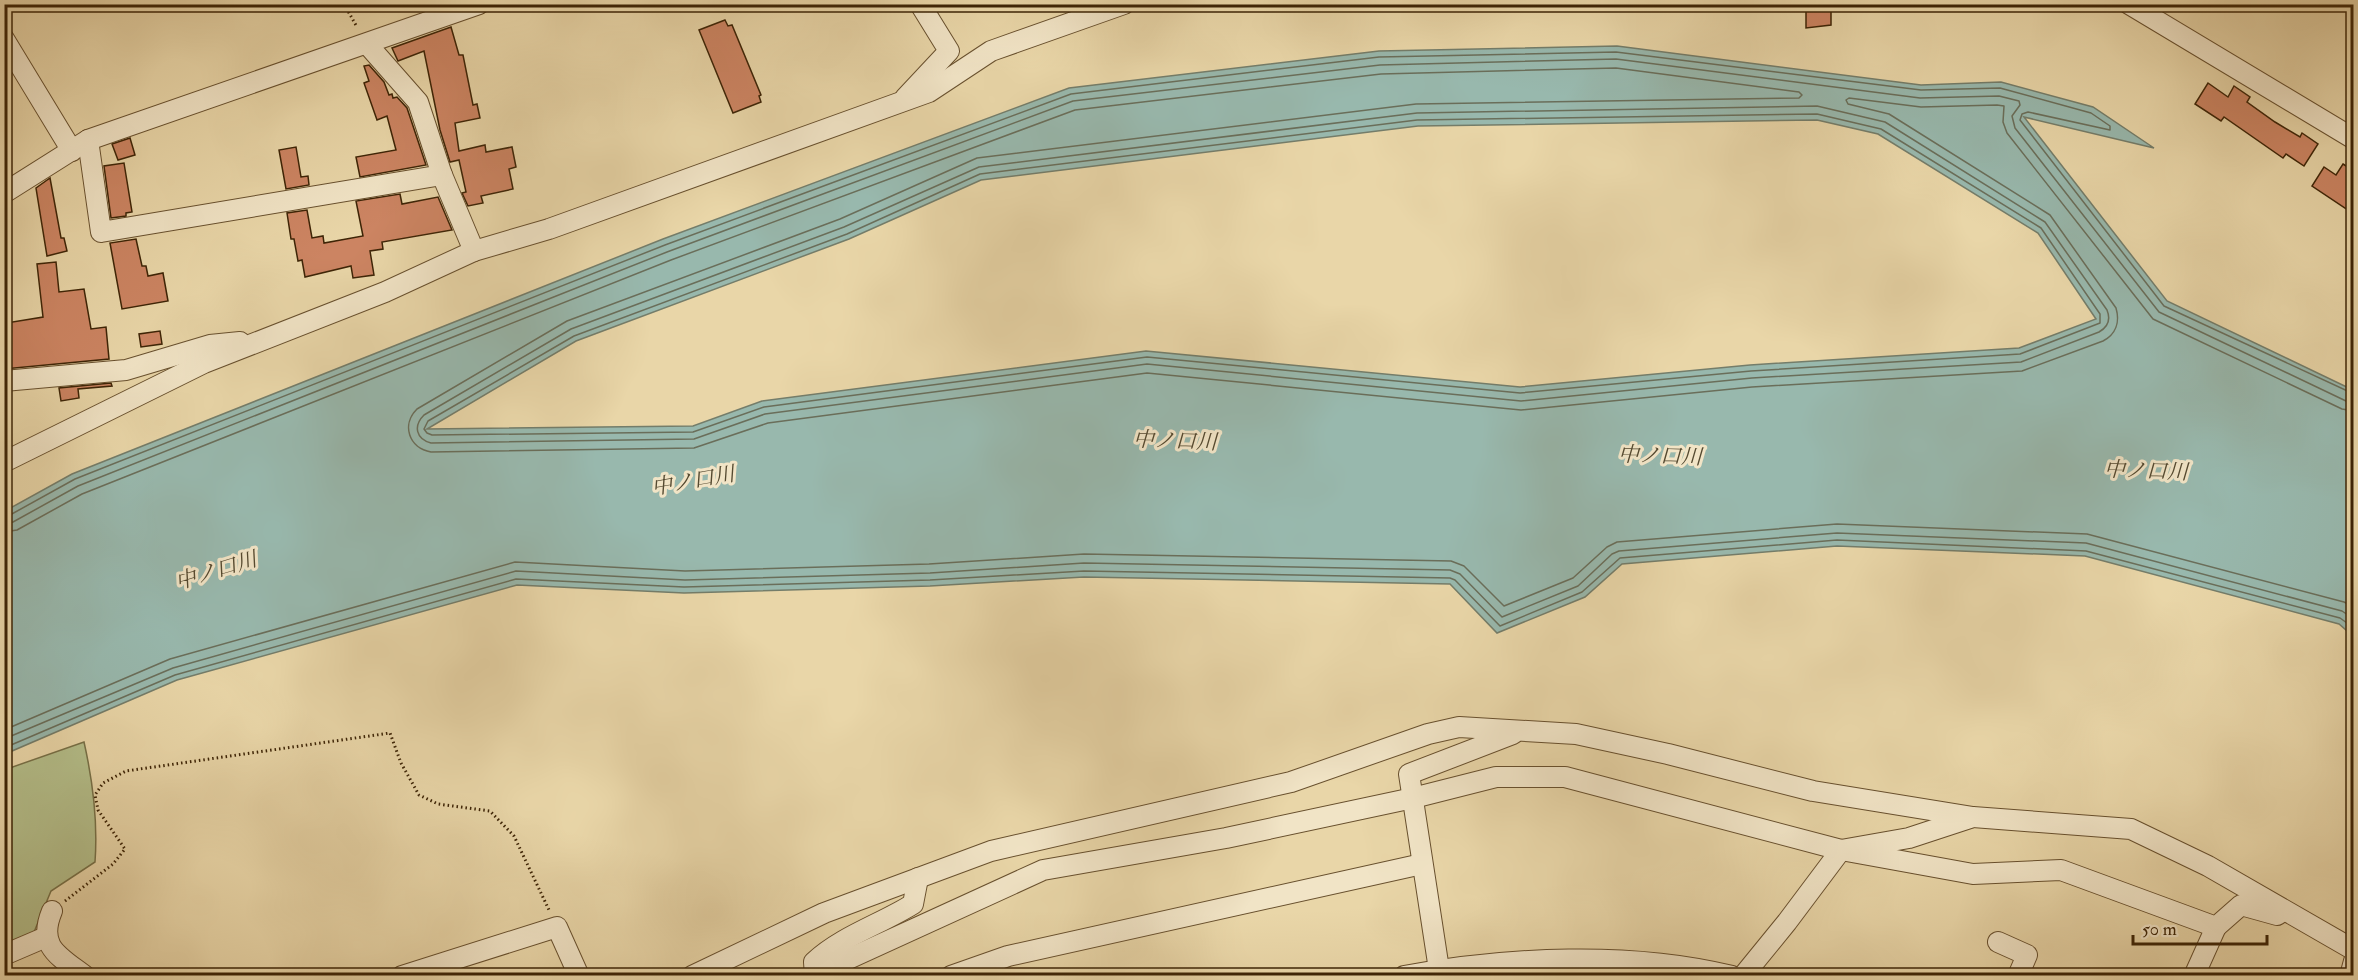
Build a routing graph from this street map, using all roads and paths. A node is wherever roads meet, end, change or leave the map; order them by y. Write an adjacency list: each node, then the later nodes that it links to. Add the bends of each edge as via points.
1 (344, 4): 7 (path)
2 (479, 4): 7 (street)
3 (920, 4): 8 (street, via 949,51)
4 (1124, 4): 8 (street, via 991,51 929,92)
5 (2129, 4): 9 (street)
6 (4, 39): 10 (street)
7 (368, 44): 10 (street); 11 (street, via 418,102)
8 (902, 102): 13 (street, via 549,229)
9 (2354, 139)
10 (80, 146): 11 (street, via 101,232); 12 (street)
11 (442, 175): 13 (street)
12 (4, 193)
13 (474, 251): 14 (street, via 385,292)
14 (261, 340): 15 (street, via 210,345 126,370); 16 (street, via 204,363)
15 (4, 381)
16 (4, 462)
17 (1518, 732): 18 (street, via 1409,774); 19 (street, via 1576,734 1813,791); 22 (street, via 1459,727 1438,732 1292,782 991,851)
18 (1413, 798): 20 (street, via 1496,777 1565,777); 21 (street); 37 (street, via 1226,838 1043,870)
19 (1973, 817): 20 (street, via 1909,838); 24 (street, via 2130,829 2208,866)
20 (1841, 850): 26 (street, via 1973,874 2061,870); 41 (street)
21 (1422, 864): 32 (street); 38 (street, via 1008,956)
22 (918, 878): 36 (street, via 824,913); 37 (street, via 913,904 830,947 814,962)
23 (52, 911): 25 (path, via 113,864 125,849 98,810 96,795 103,783 126,771 390,733 419,795 438,804 490,811 514,837); 27 (street)
24 (2286, 911): 26 (street, via 2277,915 2241,905); 30 (street)
25 (557, 927): 34 (street); 35 (street)
26 (2216, 927): 43 (street)
27 (46, 937): 29 (street); 33 (street, via 56,954)
28 (1998, 942): 42 (street, via 2027,955)
29 (9, 950)
30 (2354, 950)
31 (2354, 961): 44 (street)
32 (1440, 972): 39 (street); 40 (street, via 1569,959 1634,961)
33 (85, 975)
34 (402, 975)
35 (579, 975)
36 (692, 975)
37 (813, 975)
38 (951, 975)
39 (1404, 975)
40 (1732, 975)
41 (1743, 975)
42 (2018, 975)
43 (2194, 975)
44 (2350, 975)

